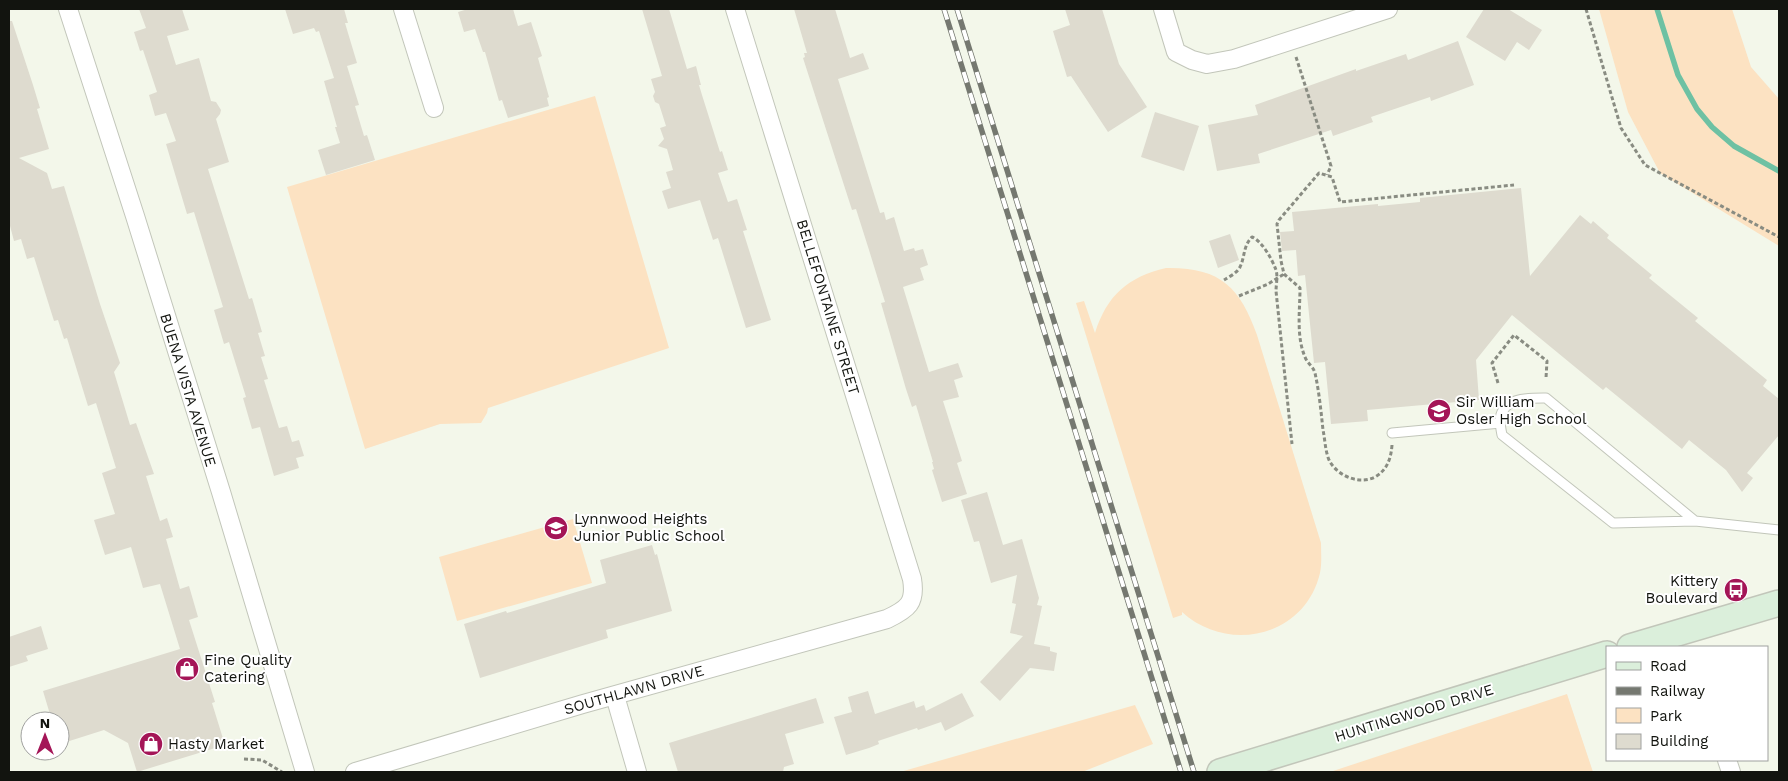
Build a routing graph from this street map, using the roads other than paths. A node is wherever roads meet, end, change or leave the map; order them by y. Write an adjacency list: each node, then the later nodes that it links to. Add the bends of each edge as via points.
1 (68, 9): 17 (street, BUENA VISTA AVENUE, via 221,492)
2 (403, 9): 6 (street)
3 (735, 9): 12 (street, BELLEFONTAINE STREET, via 912,578 915,593)
4 (1163, 9): 5 (street, via 1176,52 1207,64 1234,59)
5 (1388, 9)
6 (434, 108)
7 (1501, 423): 8 (lane); 9 (lane, via 1502,435 1613,523); 9 (lane, via 1506,407 1514,401 1546,398)
8 (1392, 437)
9 (1695, 521): 10 (lane)
10 (1779, 530)
11 (1779, 603): 13 (street)
12 (910, 605): 16 (street, SOUTHLAWN DRIVE, via 887,619)
13 (1688, 639): 14 (street)
14 (1637, 646)
15 (1606, 654): 20 (street, HUNTINGWOOD DRIVE)
16 (615, 696): 18 (street, SOUTHLAWN DRIVE); 19 (street)
17 (305, 772)
18 (355, 772)
19 (638, 772)
20 (1220, 772)

